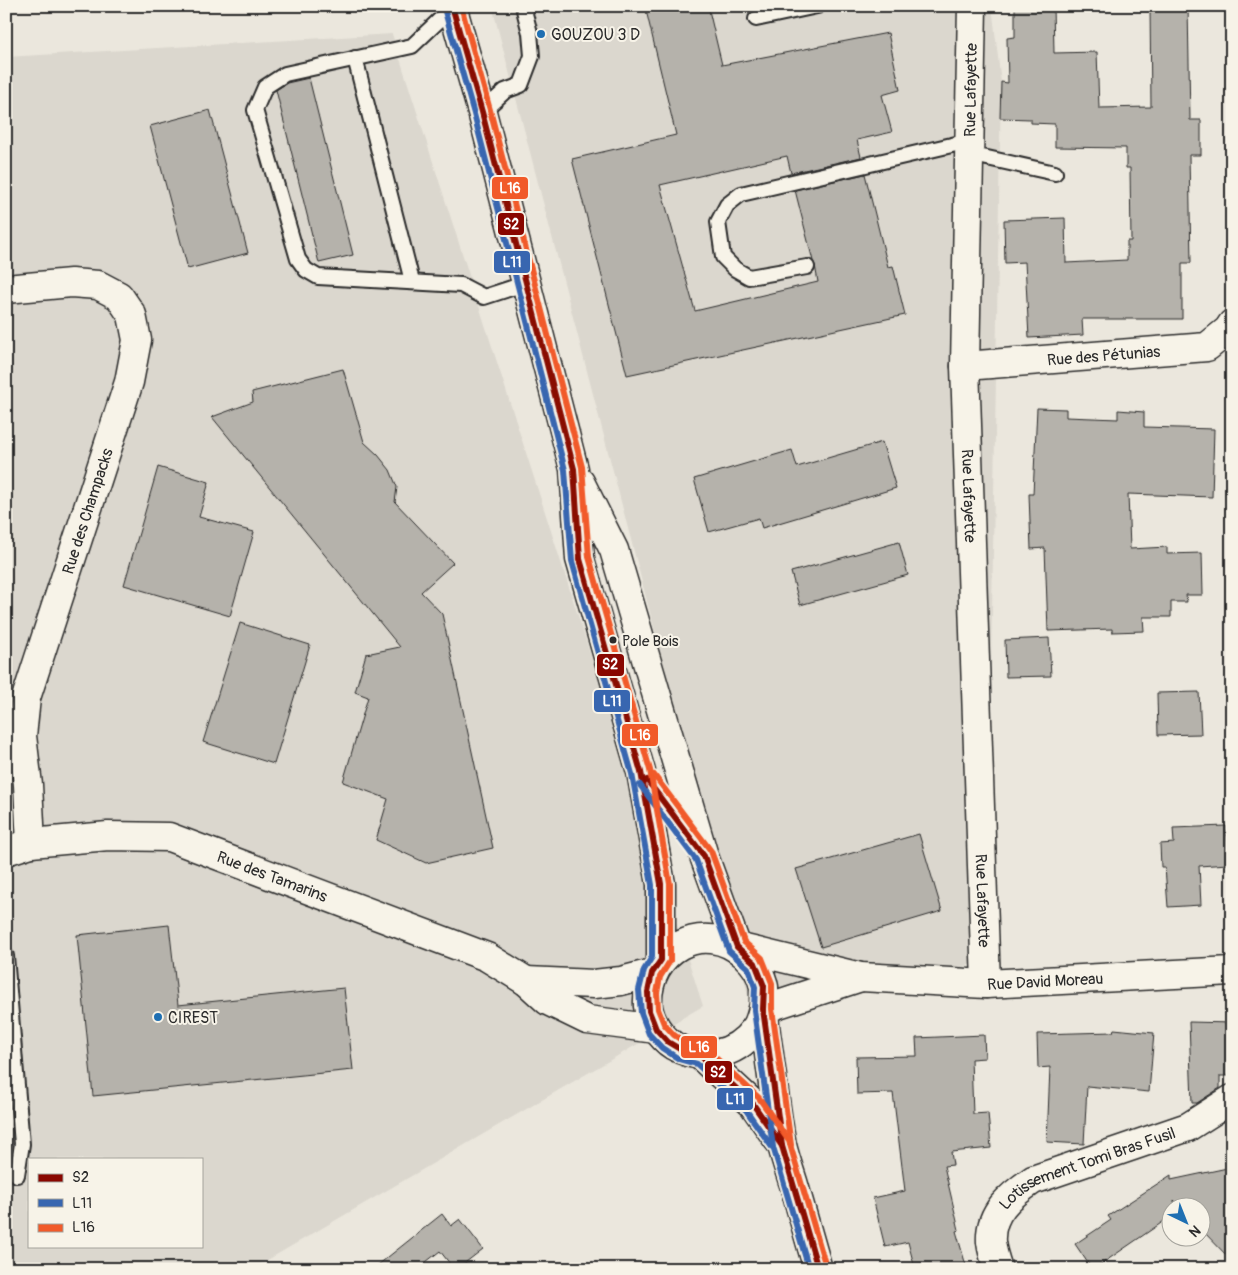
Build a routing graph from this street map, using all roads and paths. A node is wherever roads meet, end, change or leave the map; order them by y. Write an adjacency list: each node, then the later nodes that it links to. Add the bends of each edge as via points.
1 (523, 6): 7 (lane, via 532,56 521,85 505,91)
2 (817, 6): 5 (lane)
3 (972, 6): 8 (street, Rue Lafayette)
4 (452, 7): 6 (lane, via 412,46); 7 (street)
5 (756, 19)
6 (355, 58): 11 (lane); 11 (lane, via 286,74 265,86 255,110 298,259 306,270 318,277)
7 (482, 112): 12 (street)
8 (969, 148): 9 (lane); 10 (lane, via 741,194 727,205 718,222 723,257 734,269 749,277); 16 (street, Rue Lafayette)
9 (1055, 172)
10 (807, 267)
11 (412, 281): 12 (lane, via 461,285 484,297)
12 (527, 283): 17 (street)
13 (6, 289): 19 (street, Rue des Champacks, via 71,283 98,285 119,296 132,315 137,340 129,382 26,698 22,736 28,785)
14 (1232, 324): 15 (street, Rue des Pétunias)
15 (1219, 347): 16 (street, Rue des Pétunias)
16 (965, 366): 27 (street, Rue Lafayette)
17 (574, 469): 18 (street, via 580,559); 20 (street, via 614,550)
18 (641, 772): 20 (lane); 23 (street, via 661,884)
19 (18, 847): 26 (street, Rue des Tamarins, via 108,836 169,837 488,957)
20 (704, 856): 21 (street)
21 (737, 947): 23 (street, via 717,939 696,939 677,946); 25 (street, Rue David Moreau); 28 (street, via 755,963 764,986)
22 (6, 956): 33 (lane, via 22,1144)
23 (657, 967): 26 (street, Rue des Tamarins, via 621,981 594,984); 29 (street, via 648,992 649,1011)
24 (1232, 971): 27 (street, Rue David Moreau)
25 (861, 977): 27 (street, Rue David Moreau); 28 (street, Rue David Moreau)
26 (526, 981): 29 (street, Rue des Tamarins, via 548,1001 587,1020)
27 (986, 984)
28 (763, 1010): 30 (street, via 755,1029 741,1044 722,1054); 32 (street)
29 (656, 1029): 30 (street, via 668,1042)
30 (701, 1056): 32 (street, via 753,1104)
31 (1232, 1099): 35 (street, Lotissement Tomi Bras Fusil, via 1188,1127 1033,1180 1015,1193 1001,1205 994,1223 991,1241)
32 (782, 1146): 34 (street)
33 (17, 1175)
34 (818, 1269)
35 (998, 1269)

